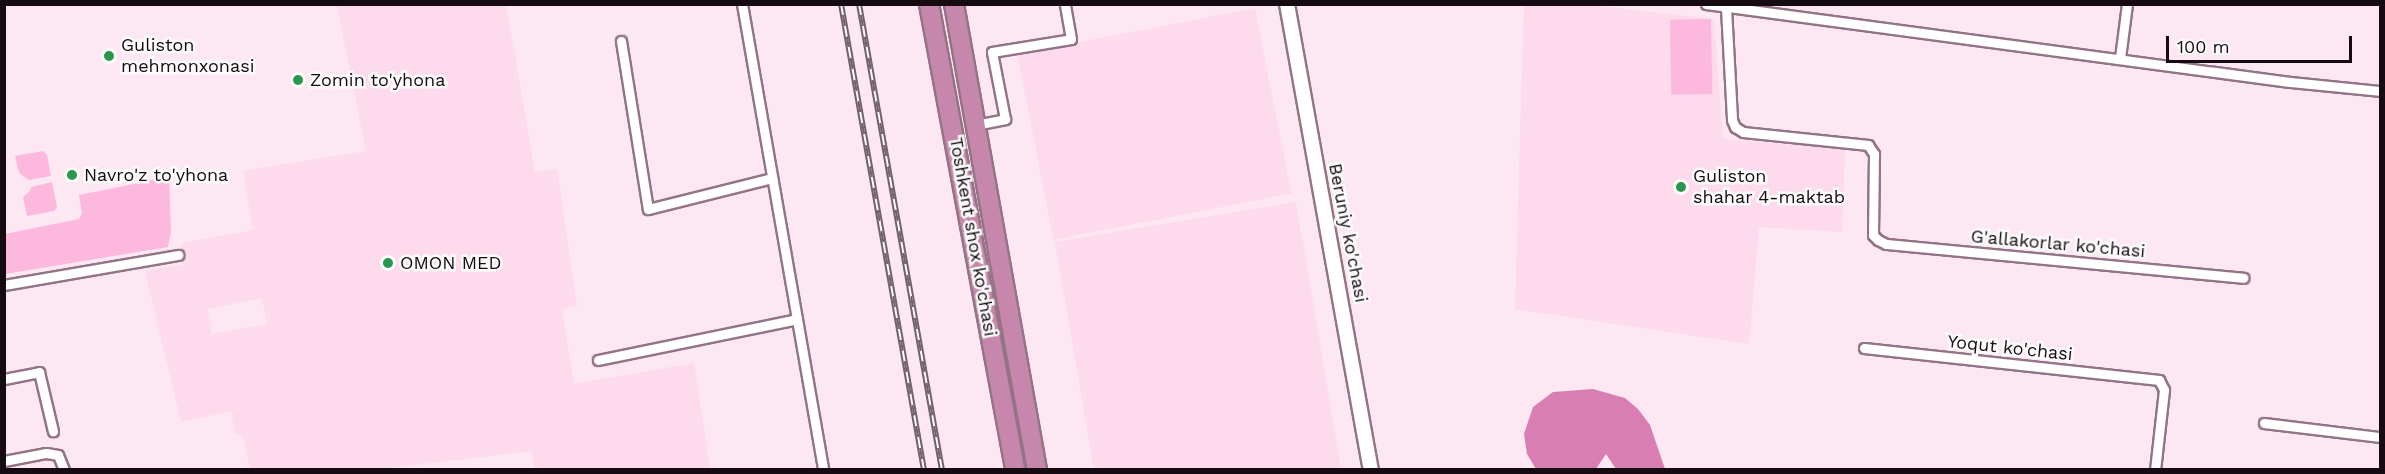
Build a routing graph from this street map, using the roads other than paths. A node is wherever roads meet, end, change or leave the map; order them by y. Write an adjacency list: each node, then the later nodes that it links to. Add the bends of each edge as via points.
1 (742, 4): 13 (street)
2 (929, 4): 27 (highway, Toshkent shox ko'chasi)
3 (954, 4): 12 (highway, Toshkent shox ko'chasi)
4 (1065, 4): 12 (street, via 1071,39 992,52 1005,119)
5 (1287, 4): 29 (street, Beruniy ko'chasi)
6 (1706, 4): 8 (street)
7 (2127, 4): 10 (street)
8 (1726, 8): 10 (street); 15 (street, G'allakorlar ko'chasi, via 1735,128 1868,145 1874,154 1873,235 1886,244)
9 (621, 41): 13 (street, via 648,209)
10 (2120, 58): 11 (street)
11 (2380, 91)
12 (975, 125): 28 (highway, Toshkent shox ko'chasi)
13 (772, 178): 17 (street)
14 (178, 255): 16 (street)
15 (2243, 278)
16 (4, 285)
17 (797, 320): 19 (street); 26 (street)
18 (1864, 348): 30 (street, Yoqut ko'chasi, via 2154,378 2164,385)
19 (598, 360)
20 (4, 379): 22 (street, via 39,372)
21 (2264, 423): 23 (street)
22 (53, 431)
23 (2380, 437)
24 (4, 461): 25 (street, via 46,453 58,455)
25 (64, 470)
26 (824, 470)
27 (1015, 470)
28 (1037, 470)
29 (1371, 470)
30 (2155, 470)

